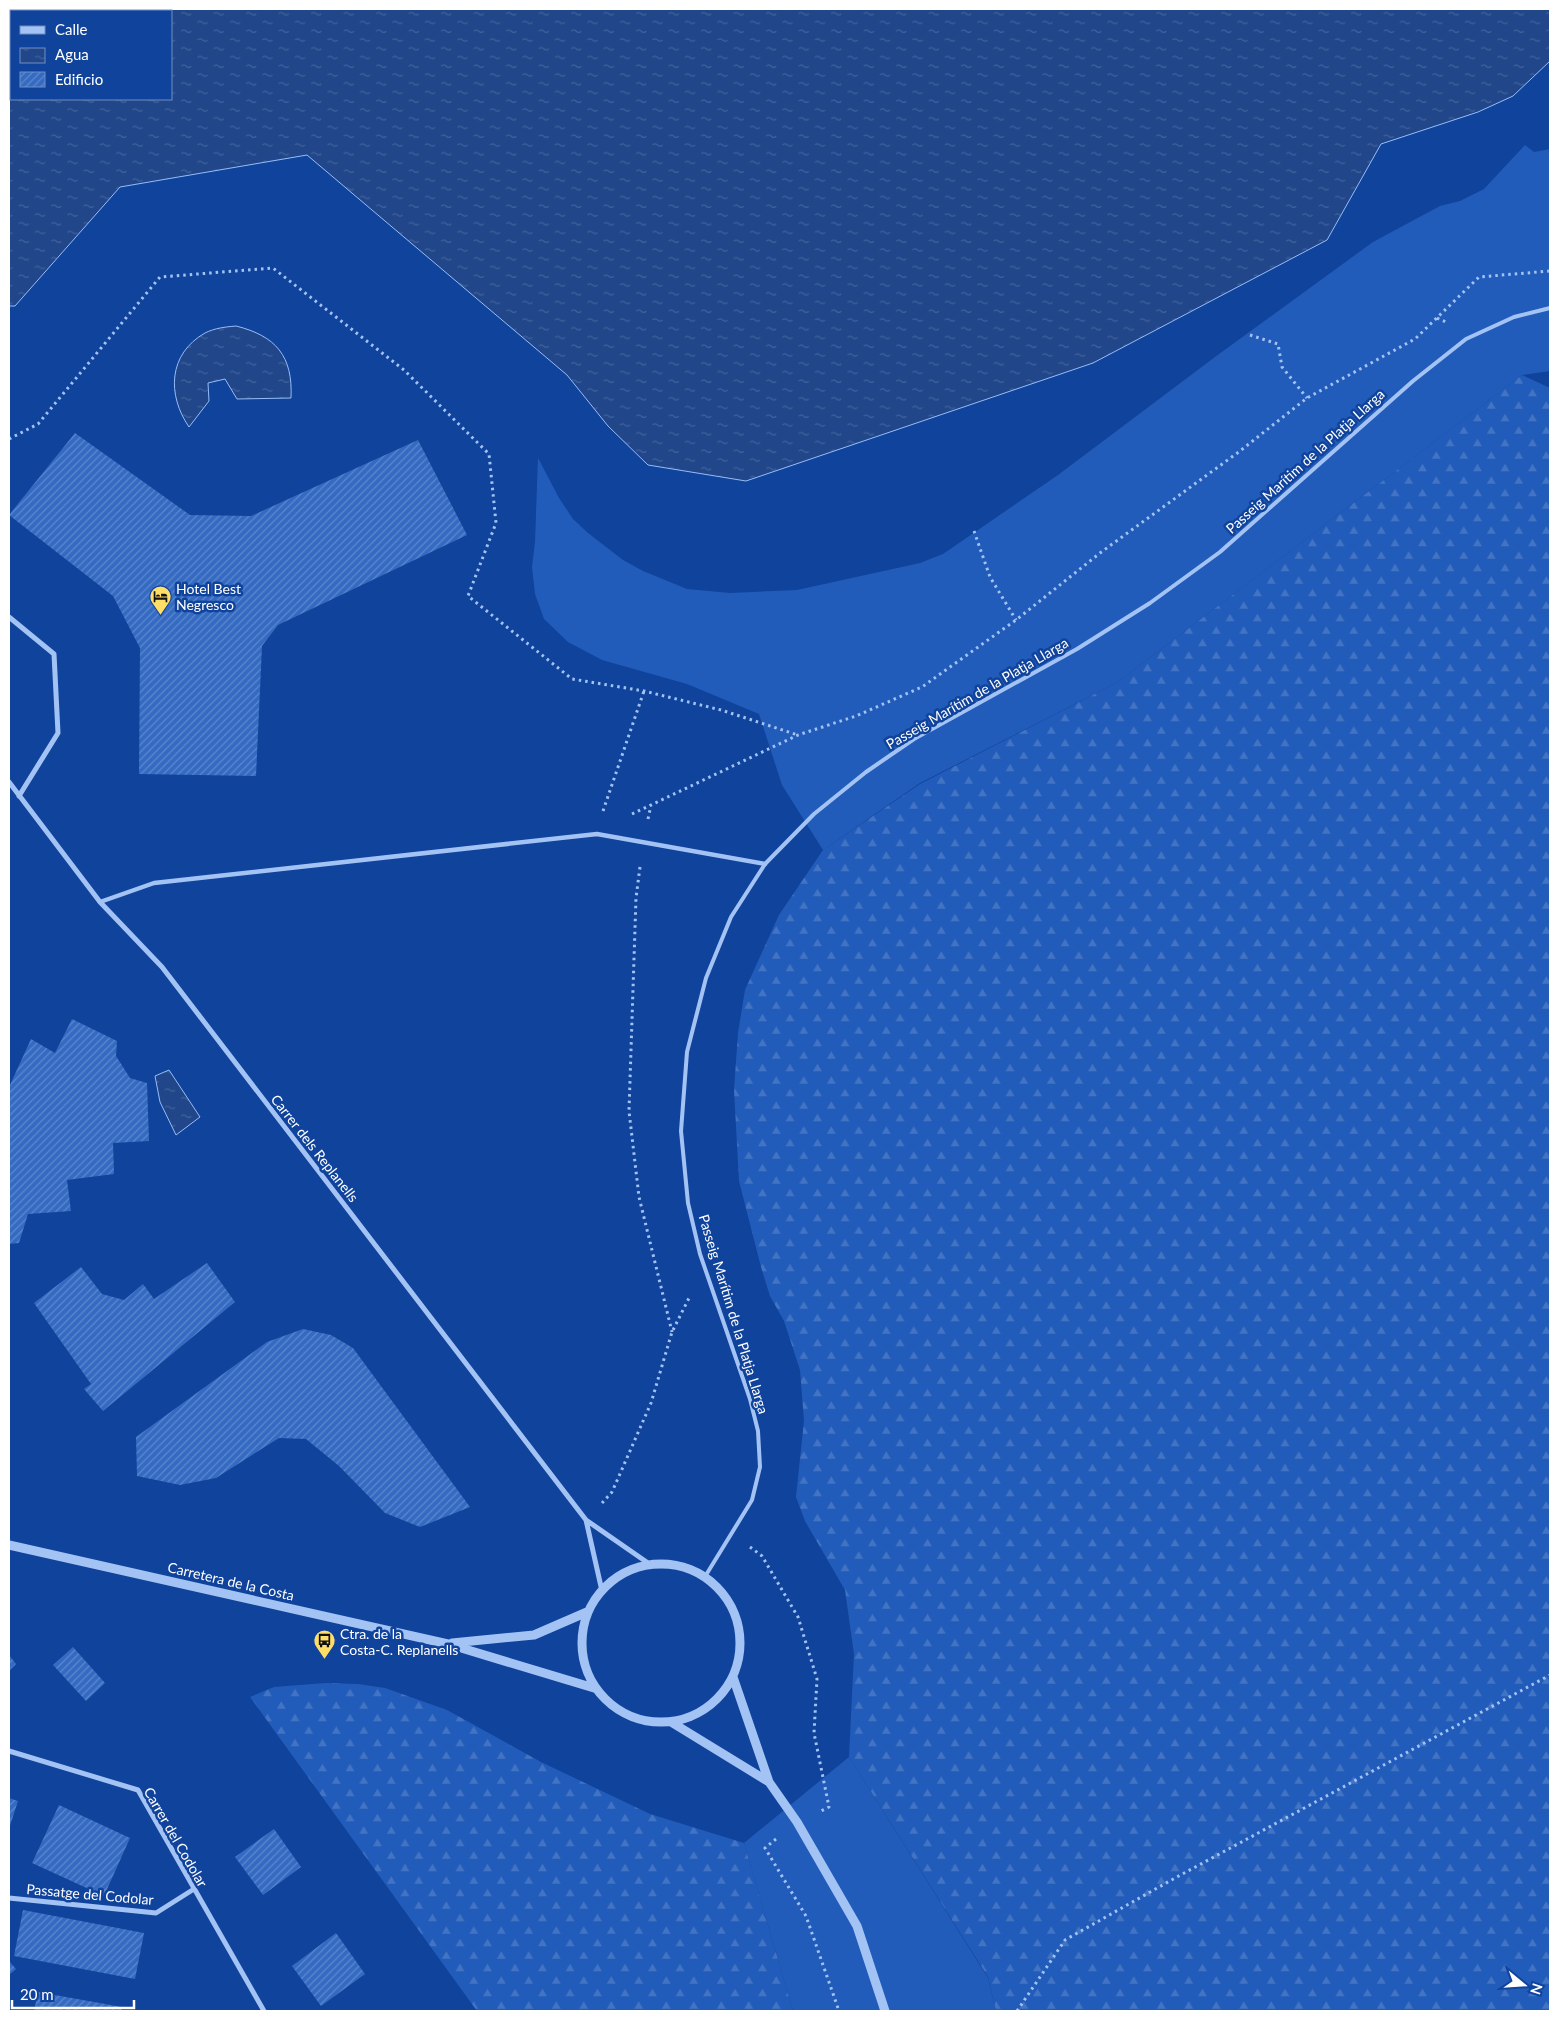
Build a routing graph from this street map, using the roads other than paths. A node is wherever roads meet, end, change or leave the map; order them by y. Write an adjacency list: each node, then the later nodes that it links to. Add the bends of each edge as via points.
1 (1550, 308): 5 (lane, Passeig Marítim de la Platja Llarga, via 1514,317 1466,339 1406,387 1220,552 1077,649 914,739 814,814)
2 (9, 617): 4 (street, via 54,654 58,733)
3 (9, 782): 4 (street, Carrer dels Replanells)
4 (20, 796): 6 (street, Carrer dels Replanells)
5 (765, 864): 6 (street, via 597,834 154,882); 10 (lane, Passeig Marítim de la Platja Llarga, via 731,917 706,978 687,1052 680,1131 688,1204 700,1254 758,1431 760,1467 752,1500)
6 (100, 902): 7 (street, Carrer dels Replanells, via 162,966)
7 (586, 1520): 9 (street, Carrer dels Replanells); 11 (street, Carrer dels Replanells)
8 (9, 1545): 13 (street, Carretera de la Costa)
9 (648, 1563): 10 (street); 11 (street, via 609,1581)
10 (706, 1575): 14 (street, via 732,1604 741,1638)
11 (602, 1591): 12 (street)
12 (587, 1612): 13 (street, Carretera de la Costa, via 534,1635); 15 (street, via 581,1646)
13 (448, 1644): 15 (street, Carretera de la Costa)
14 (733, 1677): 16 (street, via 710,1706); 18 (street)
15 (594, 1688): 16 (street, via 625,1715)
16 (671, 1722): 18 (street)
17 (9, 1751): 19 (street, Carrer del Codolar, via 138,1790)
18 (769, 1782): 22 (street, via 797,1822 857,1926)
19 (194, 1889): 20 (street, Passatge del Codolar, via 156,1913); 21 (street, Carrer del Codolar)
20 (9, 1898)
21 (264, 2011)
22 (885, 2011)

